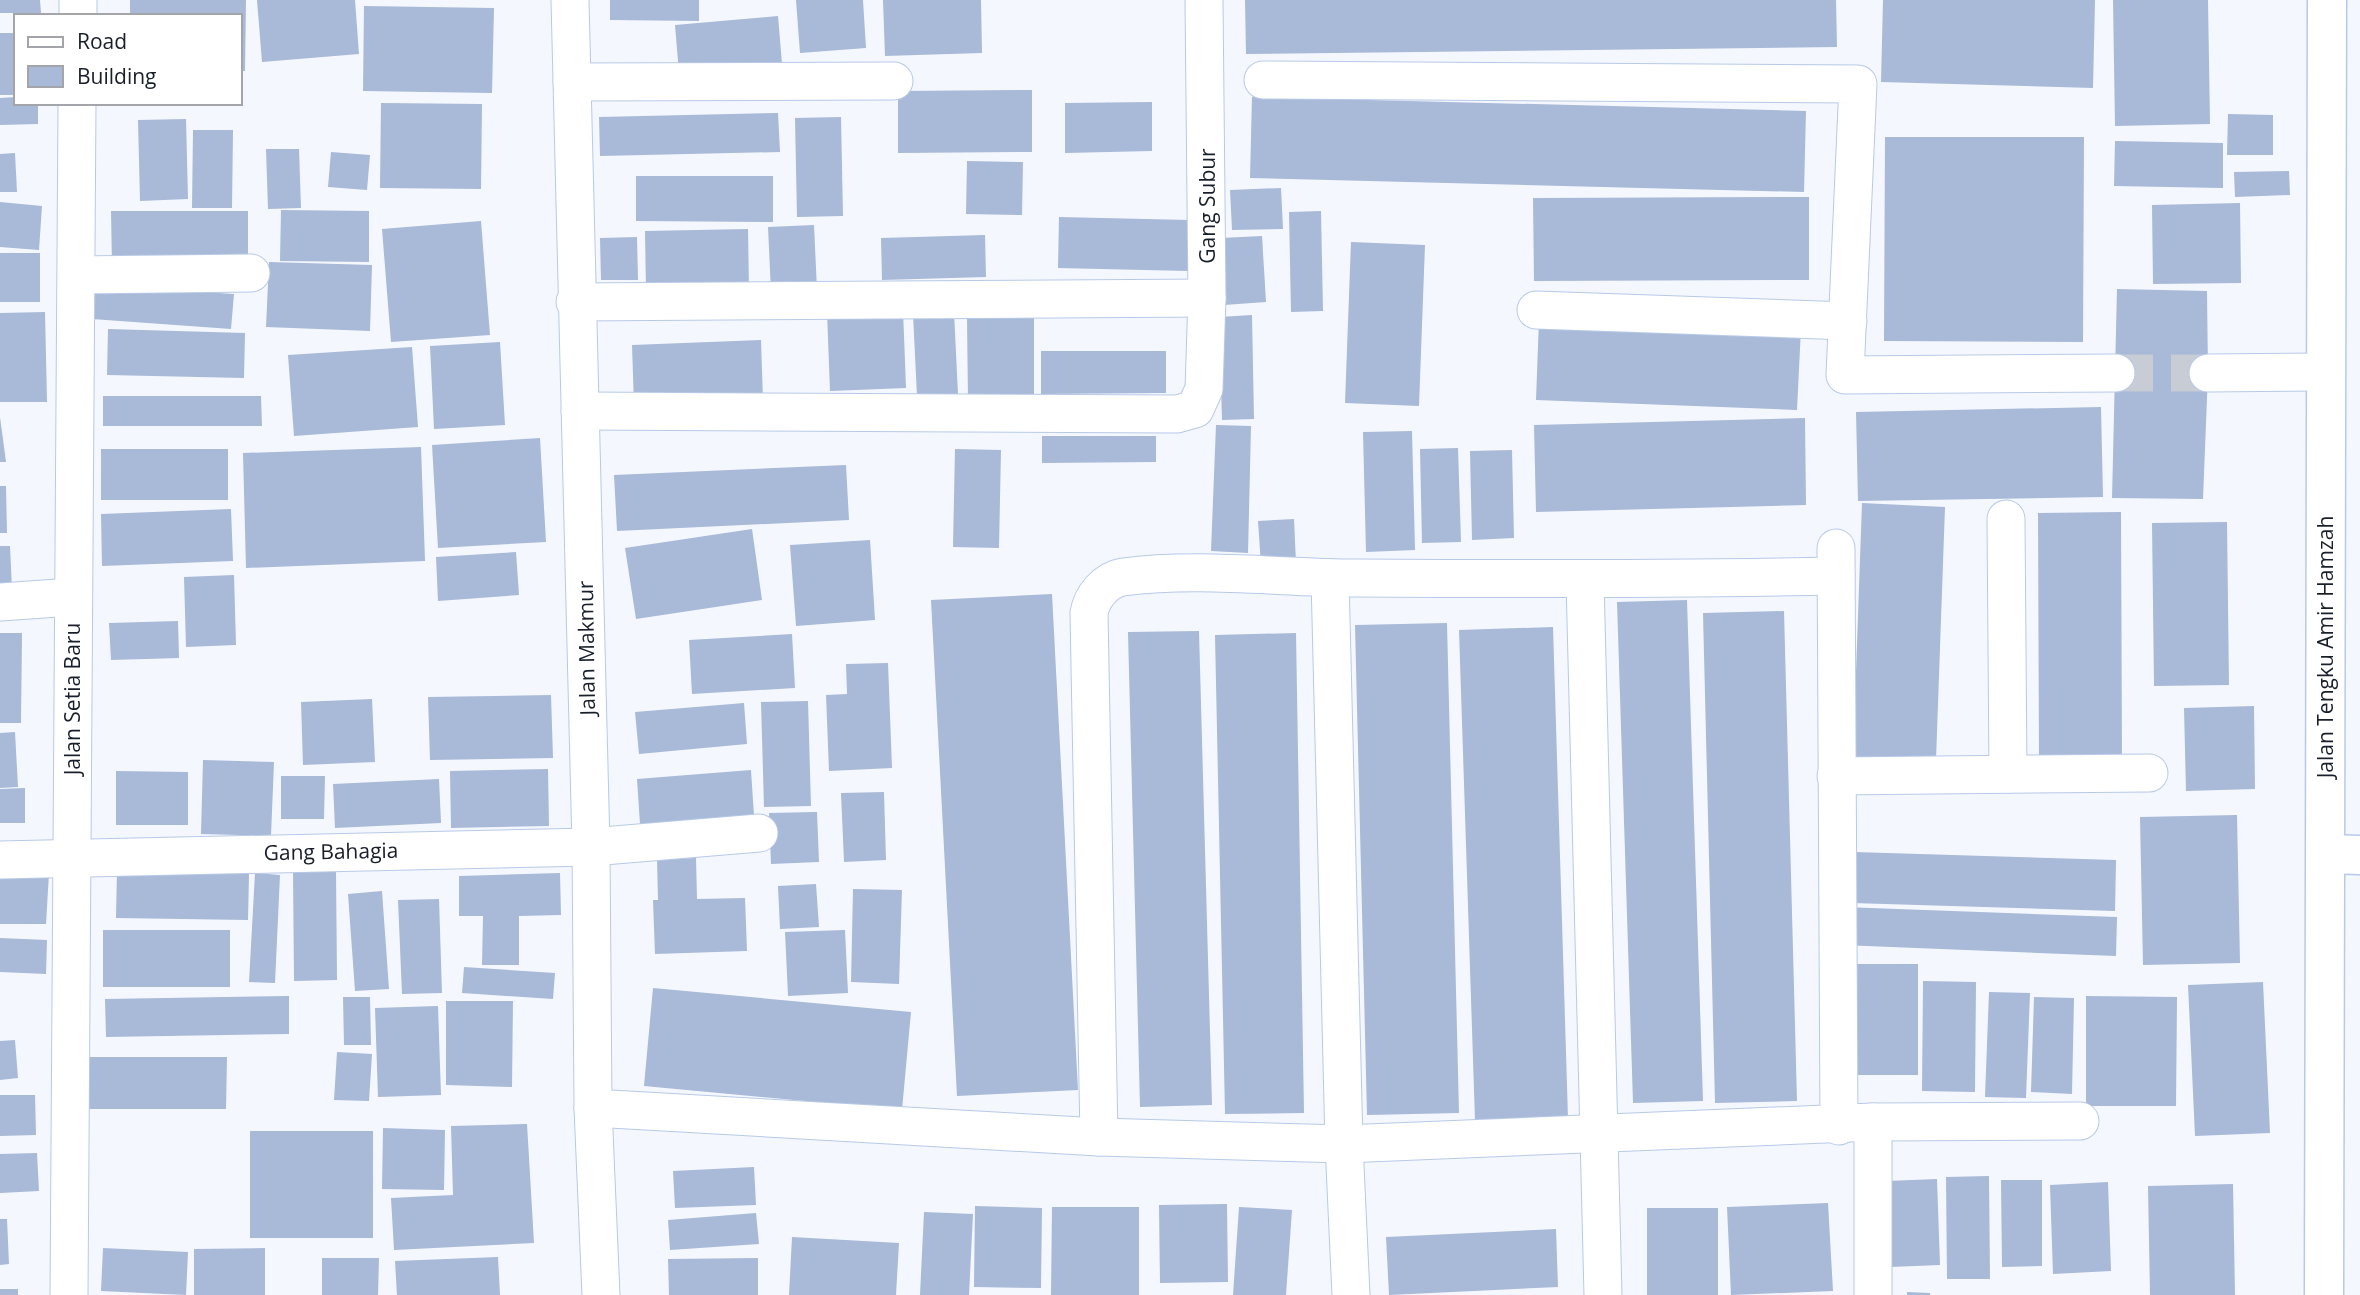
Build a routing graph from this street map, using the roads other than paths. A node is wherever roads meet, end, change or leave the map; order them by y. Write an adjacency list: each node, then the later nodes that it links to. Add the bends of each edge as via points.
1 (570, 0): 5 (street, Jalan Makmur)
2 (1204, 0): 10 (street, Gang Subur)
3 (2327, 0): 14 (main road, Jalan Tengku Amir Hamzah)
4 (1263, 80): 13 (street, via 1858,84)
5 (572, 82): 6 (street); 11 (street, Jalan Makmur)
6 (894, 82)
7 (78, 105): 9 (street, Jalan Setia Baru)
8 (251, 273): 9 (street)
9 (77, 275): 21 (street, Jalan Setia Baru)
10 (1207, 298): 11 (street); 17 (street, Gang Subur, via 1204,389 1195,409 1178,414)
11 (575, 302): 17 (street, Jalan Makmur)
12 (1536, 310): 13 (street)
13 (1848, 321): 15 (street, via 1845,375)
14 (2324, 372): 16 (street); 28 (main road, Jalan Tengku Amir Hamzah)
15 (2116, 373)
16 (2208, 373)
17 (580, 411): 27 (street, Jalan Makmur)
18 (2006, 519): 24 (street)
19 (1330, 578): 20 (street); 35 (street, via 1196,574 1120,578 1097,593 1091,603); 36 (street)
20 (1585, 580): 25 (street, via 1836,562); 34 (street)
21 (72, 597): 22 (street); 29 (street, Jalan Setia Baru)
22 (0, 602)
23 (2149, 773): 24 (street)
24 (2008, 774): 25 (street)
25 (1836, 776): 33 (street)
26 (759, 833): 27 (street, Gang Bahagia)
27 (591, 847): 29 (street, Gang Bahagia); 31 (street, Jalan Makmur)
28 (2343, 854): 42 (main road, Jalan Tengku Amir Hamzah)
29 (71, 859): 30 (street, Gang Bahagia); 37 (street, Jalan Setia Baru)
30 (0, 860)
31 (593, 1108): 35 (street); 38 (street, Jalan Makmur)
32 (2080, 1121): 33 (street)
33 (1856, 1124): 34 (street); 41 (street)
34 (1598, 1136): 36 (street); 40 (street)
35 (1099, 1137): 36 (street)
36 (1344, 1144): 39 (street)
37 (69, 1295)
38 (601, 1295)
39 (1352, 1295)
40 (1603, 1295)
41 (1873, 1295)
42 (2324, 1295)

